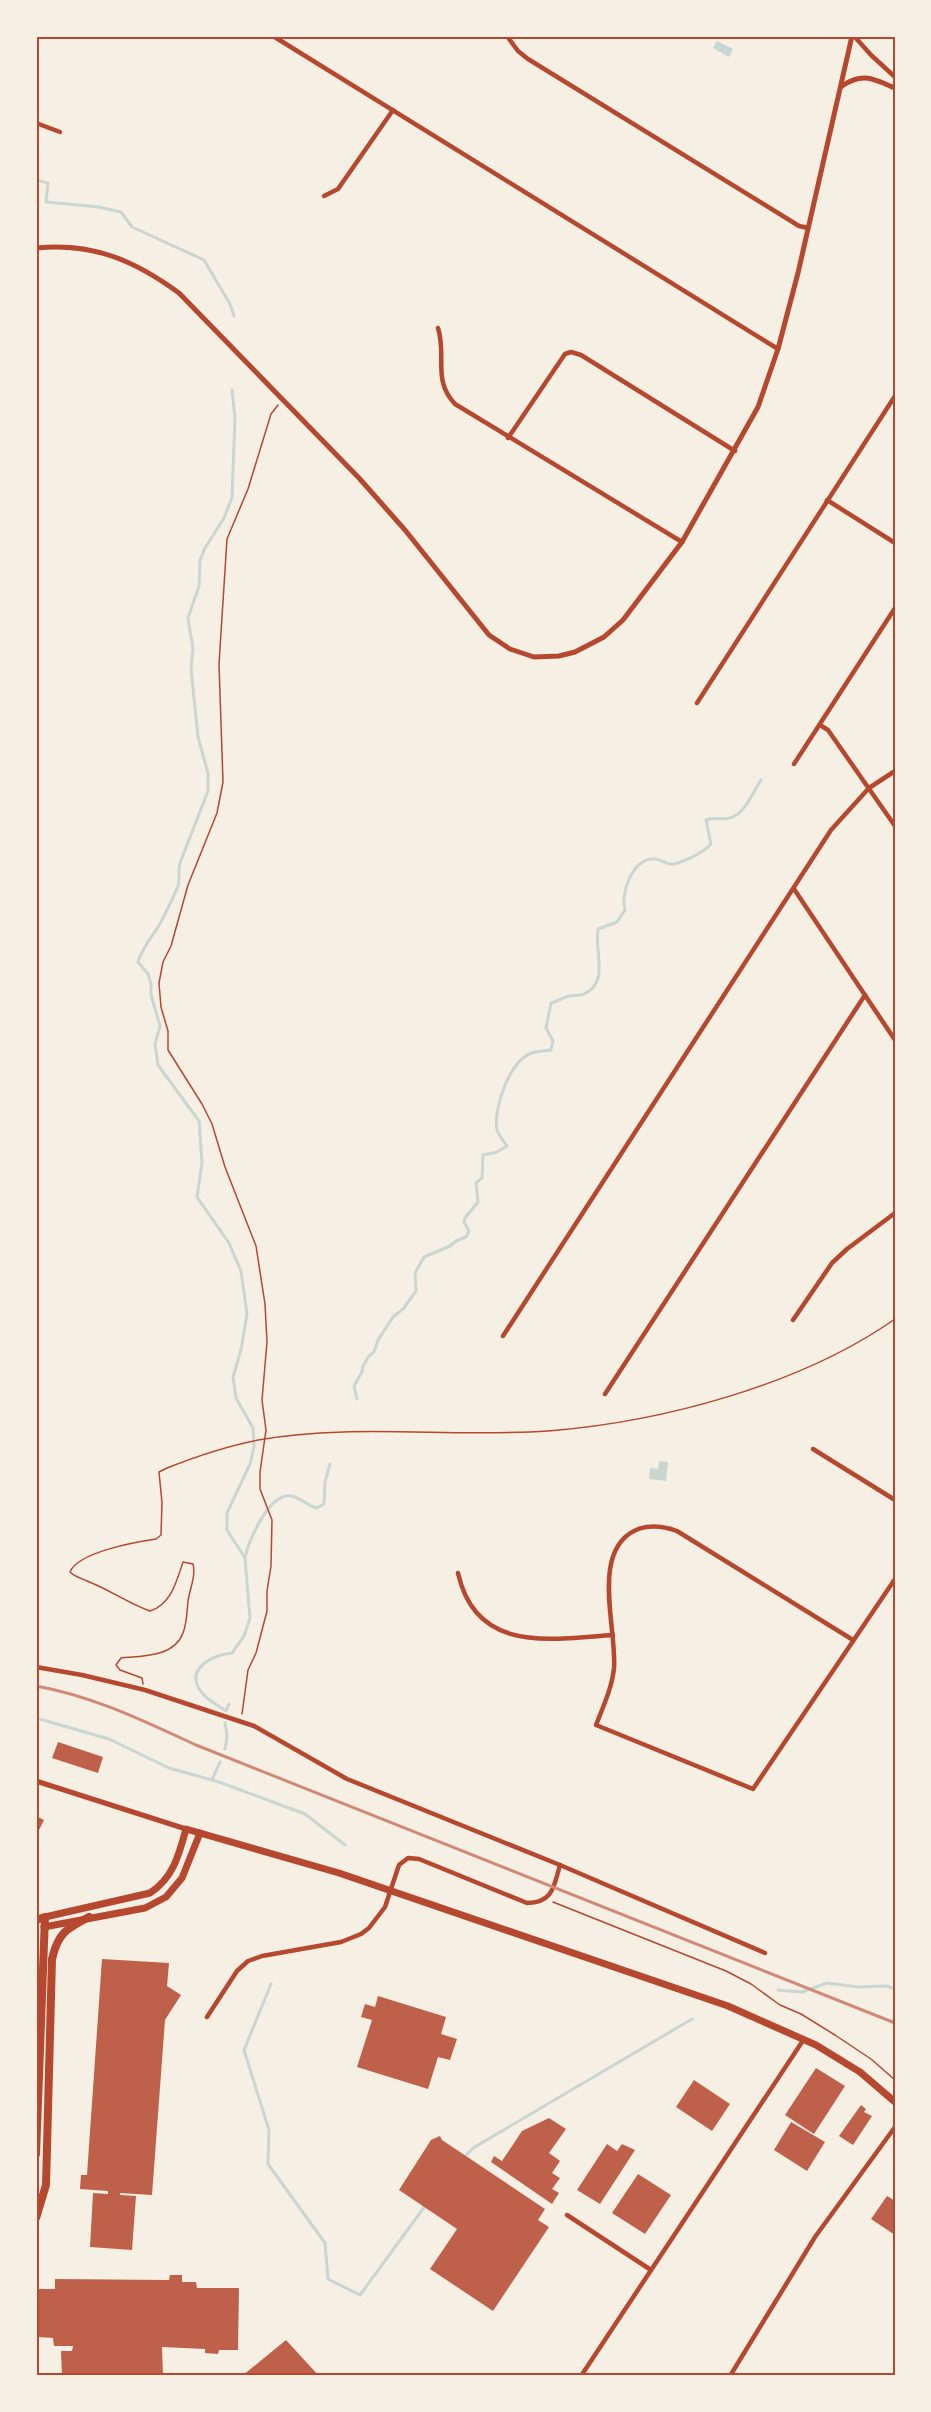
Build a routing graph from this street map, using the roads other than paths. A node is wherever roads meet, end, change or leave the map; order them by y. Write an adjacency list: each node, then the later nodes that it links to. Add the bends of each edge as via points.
1 (273, 36): 7 (street)
2 (507, 36): 11 (street, via 528,59)
3 (853, 36): 4 (street); 5 (street)
4 (895, 77)
5 (842, 86): 6 (street, via 854,78 864,78); 11 (street)
6 (895, 88)
7 (393, 110): 10 (street, via 338,189); 14 (street)
8 (36, 123): 9 (street)
9 (60, 132)
10 (324, 196)
11 (808, 228): 14 (street)
12 (36, 248): 19 (street, via 106,253 125,259 179,293 359,478 483,629 499,643 522,654 559,656 604,637 623,620)
13 (438, 328): 16 (street, via 442,341 441,379 449,398)
14 (778, 349): 17 (street, via 758,407)
15 (895, 396): 18 (street)
16 (508, 438): 17 (street, via 565,354 571,352); 19 (street)
17 (735, 451): 19 (street)
18 (828, 500): 20 (street); 22 (street)
19 (682, 542)
20 (895, 543)
21 (895, 608): 23 (street)
22 (697, 703)
23 (820, 724): 24 (street); 26 (street)
24 (794, 764)
25 (895, 771): 26 (street)
26 (869, 788): 27 (street); 28 (street, via 831,830)
27 (895, 826)
28 (794, 889): 29 (street); 33 (street)
29 (865, 995): 30 (street); 34 (street)
30 (895, 1040)
31 (895, 1213): 32 (street, via 832,1263)
32 (793, 1320)
33 (503, 1336)
34 (605, 1394)
35 (813, 1449): 36 (street)
36 (895, 1500)
37 (458, 1574): 39 (street, via 473,1608 502,1632 538,1640)
38 (895, 1580): 40 (street)
39 (613, 1635): 40 (street, via 609,1571 612,1555 630,1533 653,1526 677,1531); 40 (street, via 614,1670 596,1725 753,1790)
40 (853, 1640)
41 (36, 1667): 45 (street, via 145,1690 241,1721 347,1779)
42 (36, 1781): 43 (street)
43 (186, 1829): 44 (highway); 48 (highway, via 170,1875 150,1893)
44 (200, 1833): 46 (highway); 47 (highway, via 182,1878 166,1897 145,1908)
45 (561, 1865): 46 (street, via 547,1898 538,1903 527,1903 413,1858 399,1865); 50 (street)
46 (391, 1891): 51 (street, via 380,1916 361,1935 332,1945 248,1961); 52 (highway, via 728,2006)
47 (88, 1917): 49 (highway); 57 (highway, via 63,1932 52,1959 46,2185)
48 (40, 1918): 49 (highway)
49 (40, 1928): 55 (highway)
50 (765, 1953)
51 (207, 2017)
52 (804, 2039): 53 (highway, via 860,2072); 58 (street)
53 (895, 2102)
54 (895, 2127): 60 (street, via 815,2237)
55 (36, 2154)
56 (567, 2215): 58 (street)
57 (36, 2218)
58 (651, 2270): 59 (street)
59 (581, 2376)
60 (730, 2376)

